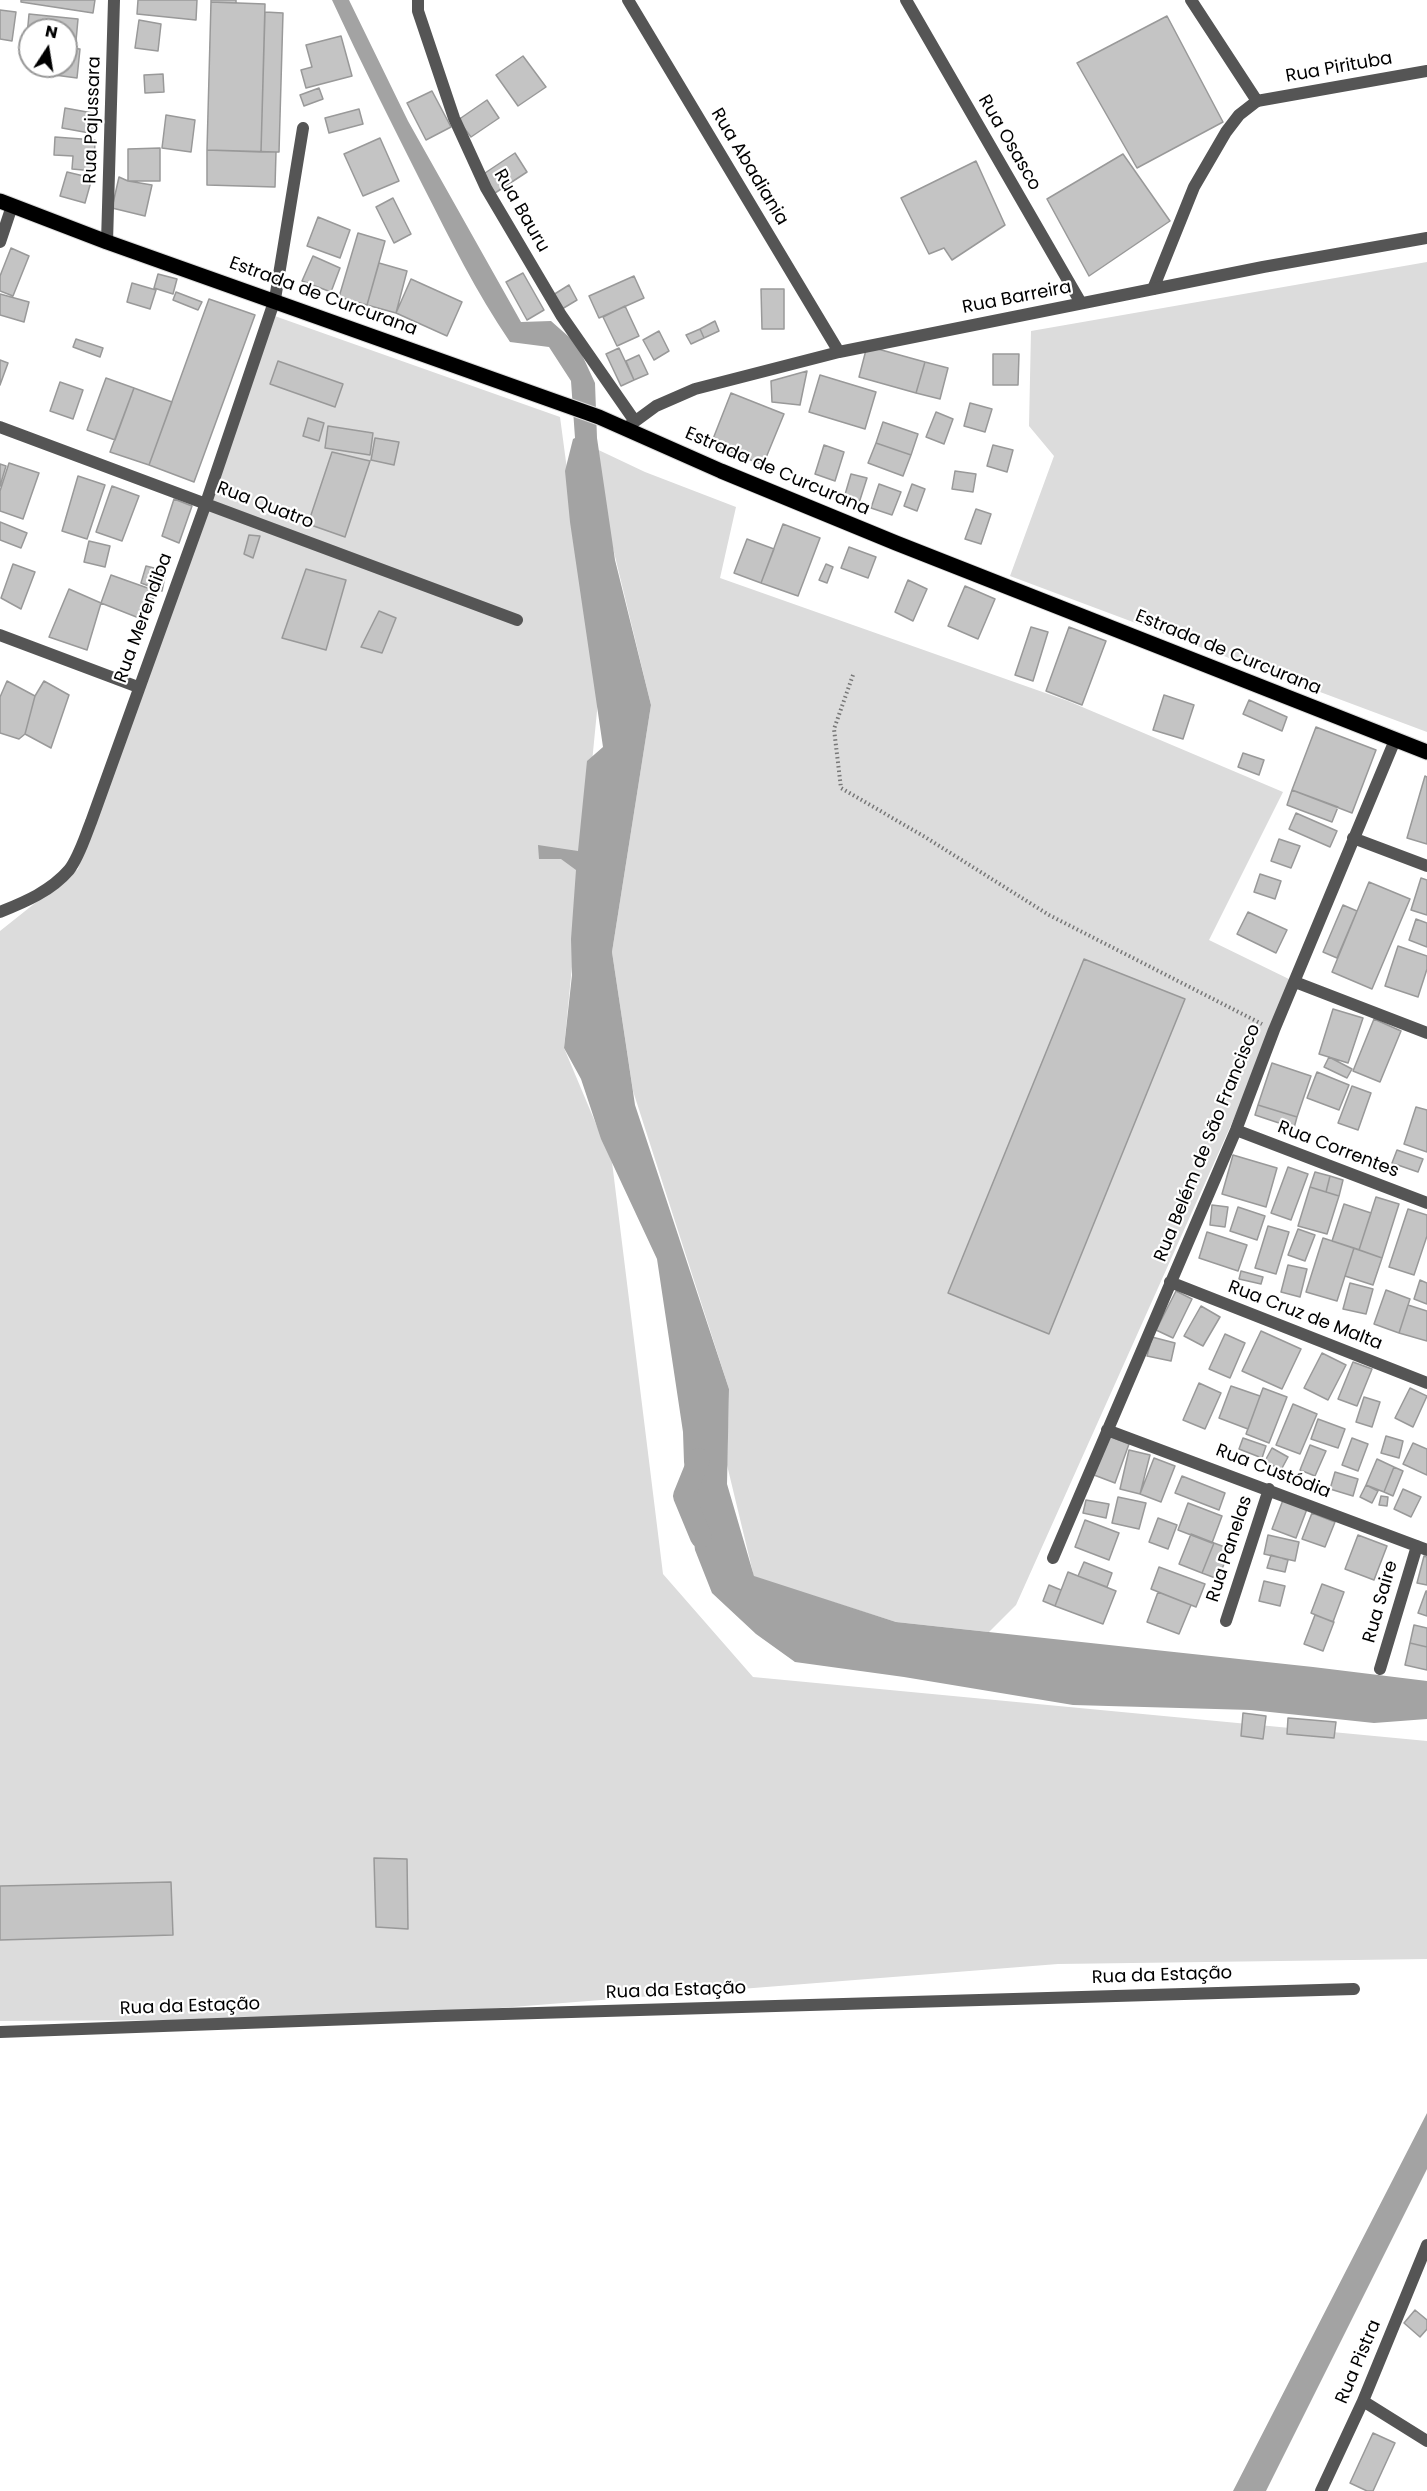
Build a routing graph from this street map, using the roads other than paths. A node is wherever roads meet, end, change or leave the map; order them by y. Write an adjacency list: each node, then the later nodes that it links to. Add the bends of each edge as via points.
1 (114, 0): 12 (street, Rua Pajussara)
2 (418, 0): 17 (street, Rua Bauru, via 418,11 454,118 486,188)
3 (628, 0): 16 (street, Rua Abadiania)
4 (906, 0): 15 (street, Rua Osasco)
5 (1191, 0): 7 (street)
6 (1427, 71): 7 (street, Rua Pirituba)
7 (1257, 101): 13 (street, via 1226,132 1194,187)
8 (303, 128): 14 (street, Rua Merendiba)
9 (6, 203): 11 (street); 12 (main road, Estrada de Curcurana)
10 (1427, 238): 13 (street, Rua Barreira)
11 (0, 242)
12 (107, 242): 14 (main road, Estrada de Curcurana)
13 (1153, 289): 15 (street, Rua Barreira)
14 (275, 299): 17 (main road, Estrada de Curcurana, via 599,417); 19 (street, Rua Merendiba)
15 (1081, 303): 16 (street, Rua Barreira)
16 (839, 352): 17 (street, Rua Barreira, via 695,390 656,406)
17 (630, 424): 23 (main road, Estrada de Curcurana, via 721,471)
18 (0, 427): 19 (street, Rua Quatro)
19 (206, 503): 20 (street, Rua Quatro); 22 (street, Rua Merendiba)
20 (517, 620)
21 (0, 635): 22 (street)
22 (138, 687): 27 (street, Rua Merendiba, via 91,822 70,868 47,889)
23 (1395, 740): 24 (main road, Estrada de Curcurana); 25 (street, Rua Belém de São Francisco)
24 (1427, 752)
25 (1353, 838): 26 (street); 28 (street, Rua Belém de São Francisco)
26 (1427, 866)
27 (0, 912)
28 (1295, 982): 29 (street); 30 (street, Rua Belém de São Francisco)
29 (1427, 1033)
30 (1236, 1130): 31 (street, Rua Correntes); 32 (street, Rua Belém de São Francisco)
31 (1427, 1203)
32 (1170, 1282): 33 (street, Rua Cruz de Malta); 34 (street, Rua Belém de São Francisco)
33 (1427, 1383)
34 (1107, 1430): 35 (street, Rua Custódia); 37 (street, Rua Belém de São Francisco)
35 (1269, 1489): 36 (street, Rua Custódia); 38 (street, Rua Panelas)
36 (1422, 1548): 39 (street, Rua Saire)
37 (1053, 1558)
38 (1226, 1621)
39 (1380, 1669)
40 (1354, 1989): 41 (street, Rua da Estação)
41 (0, 2032)
42 (1427, 2245): 43 (street, Rua Pistra)
43 (1363, 2401): 44 (street); 45 (street, Rua Pistra)
44 (1427, 2441)
45 (1322, 2491)

